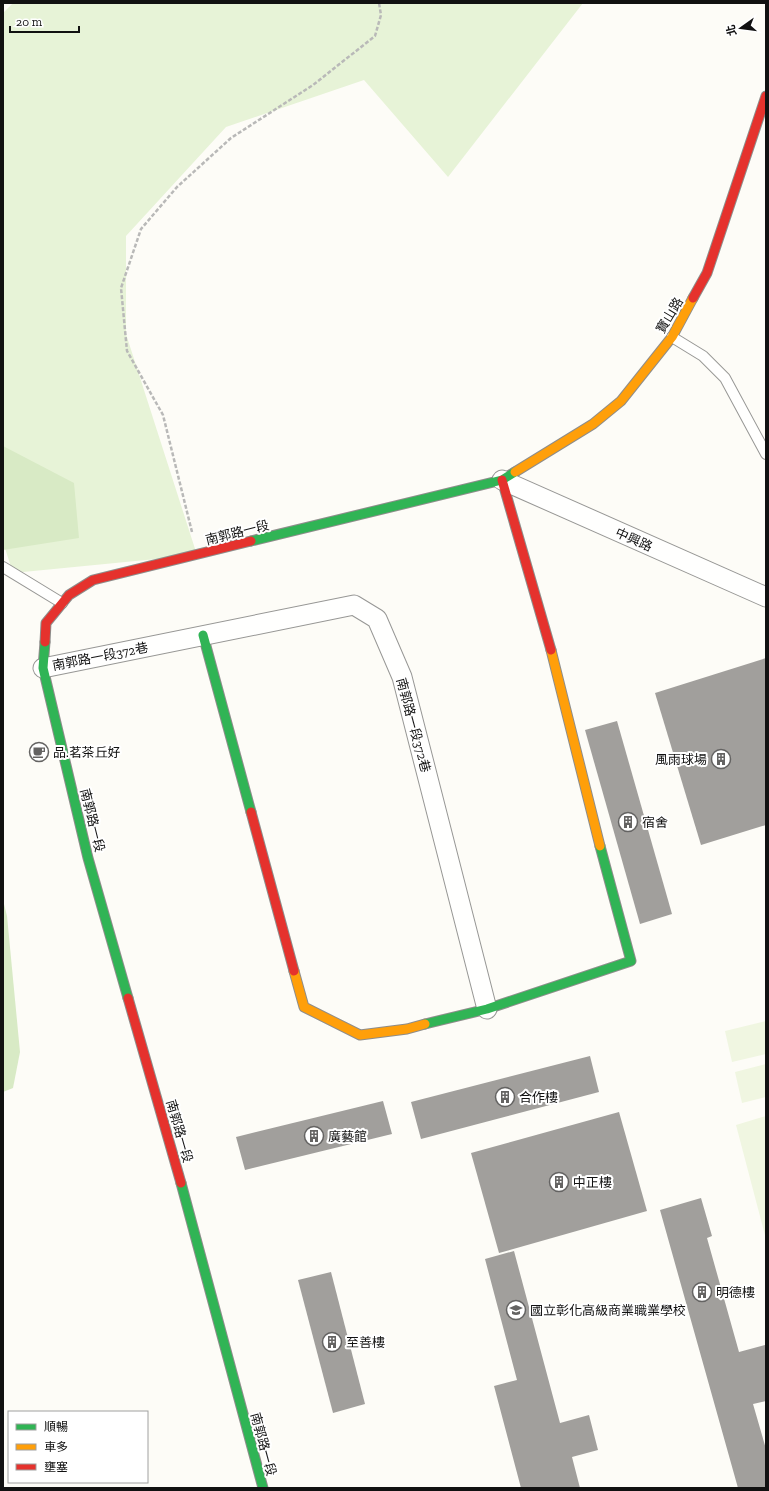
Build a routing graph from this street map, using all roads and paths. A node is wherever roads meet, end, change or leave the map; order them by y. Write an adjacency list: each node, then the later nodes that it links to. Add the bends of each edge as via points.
1 (379, 3): 6 (path, via 381,15 375,36 313,85 231,138 177,187 142,229 122,288 127,351 162,415)
2 (766, 96): 3 (street, 寶山路, via 707,273)
3 (672, 336): 4 (lane, via 704,356 725,378); 5 (street, 寶山路, via 621,401 593,424)
4 (766, 454)
5 (502, 480): 6 (street, 南郭路一段); 8 (street, 中興路); 12 (street, via 544,622 631,961)
6 (197, 555): 9 (street, 南郭路一段, via 93,580 68,596)
7 (3, 567): 9 (lane)
8 (766, 597)
9 (62, 603): 11 (street, 南郭路一段, via 46,623)
10 (203, 635): 11 (street, 南郭路一段372巷); 12 (street, via 304,1007 360,1035 407,1029); 12 (street, 南郭路一段372巷, via 354,605 377,619 402,677)
11 (43, 668): 13 (street, 南郭路一段, via 88,858 186,1199)
12 (487, 1009)
13 (263, 1488)

